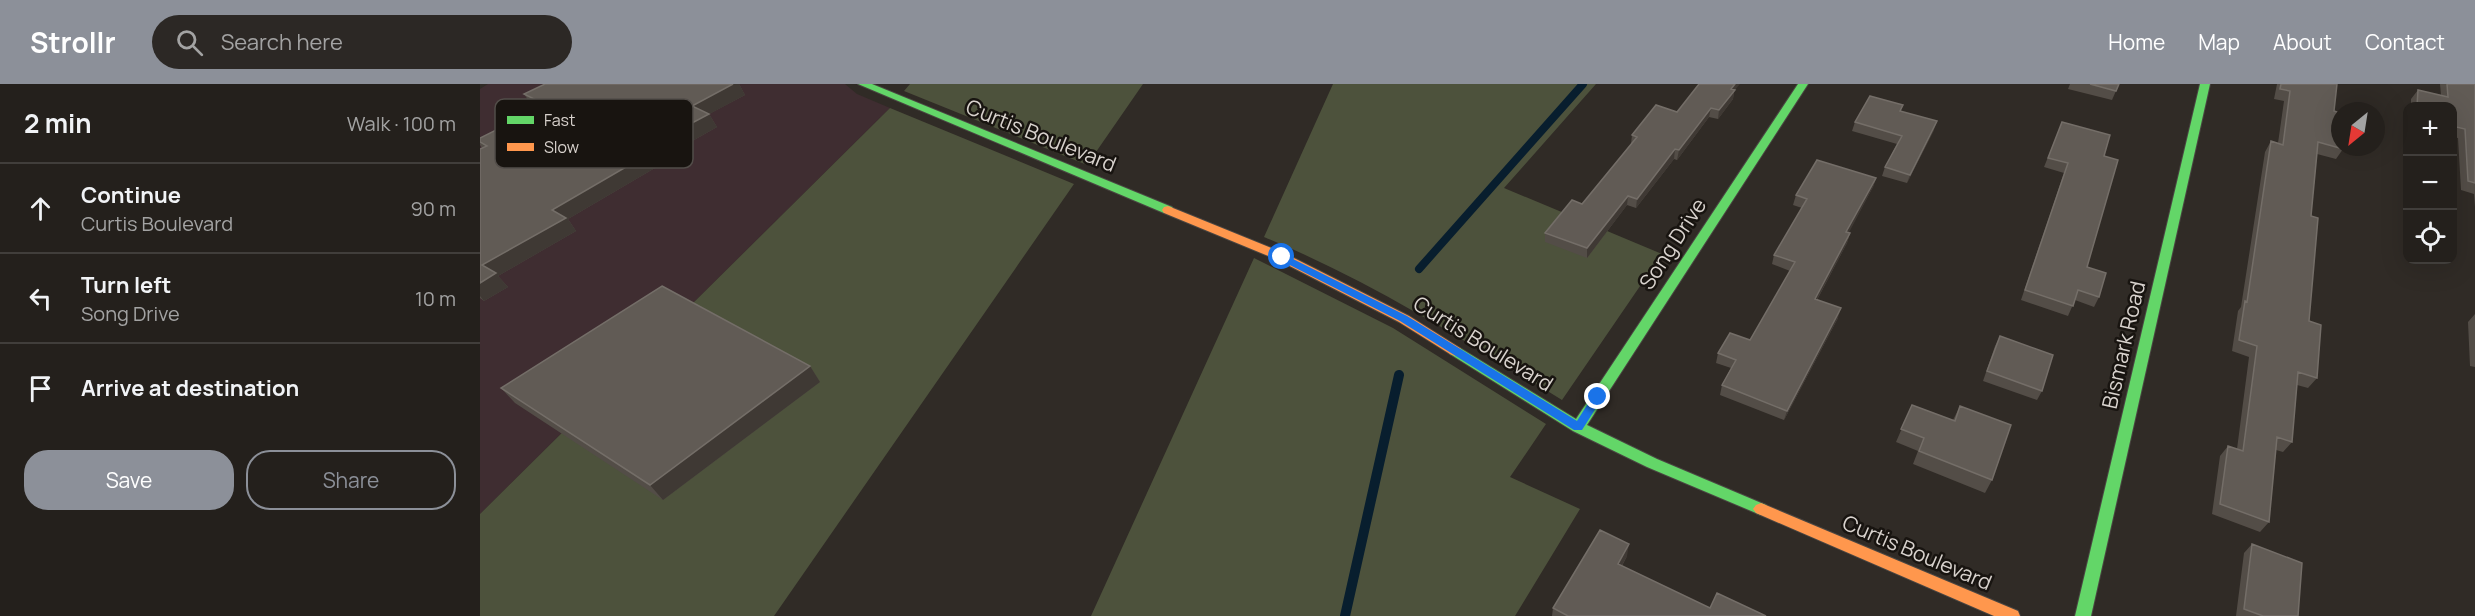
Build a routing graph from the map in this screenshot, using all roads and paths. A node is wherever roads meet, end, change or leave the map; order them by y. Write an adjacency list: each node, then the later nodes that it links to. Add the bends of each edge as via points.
1 (863, 84): 4 (street, Curtis Boulevard, via 1282,257 1404,319)
2 (1803, 84): 4 (street, Song Drive)
3 (2205, 84): 6 (street, Bismark Road)
4 (1578, 427): 5 (street, Curtis Boulevard, via 1653,463)
5 (2012, 616)
6 (2084, 616)

